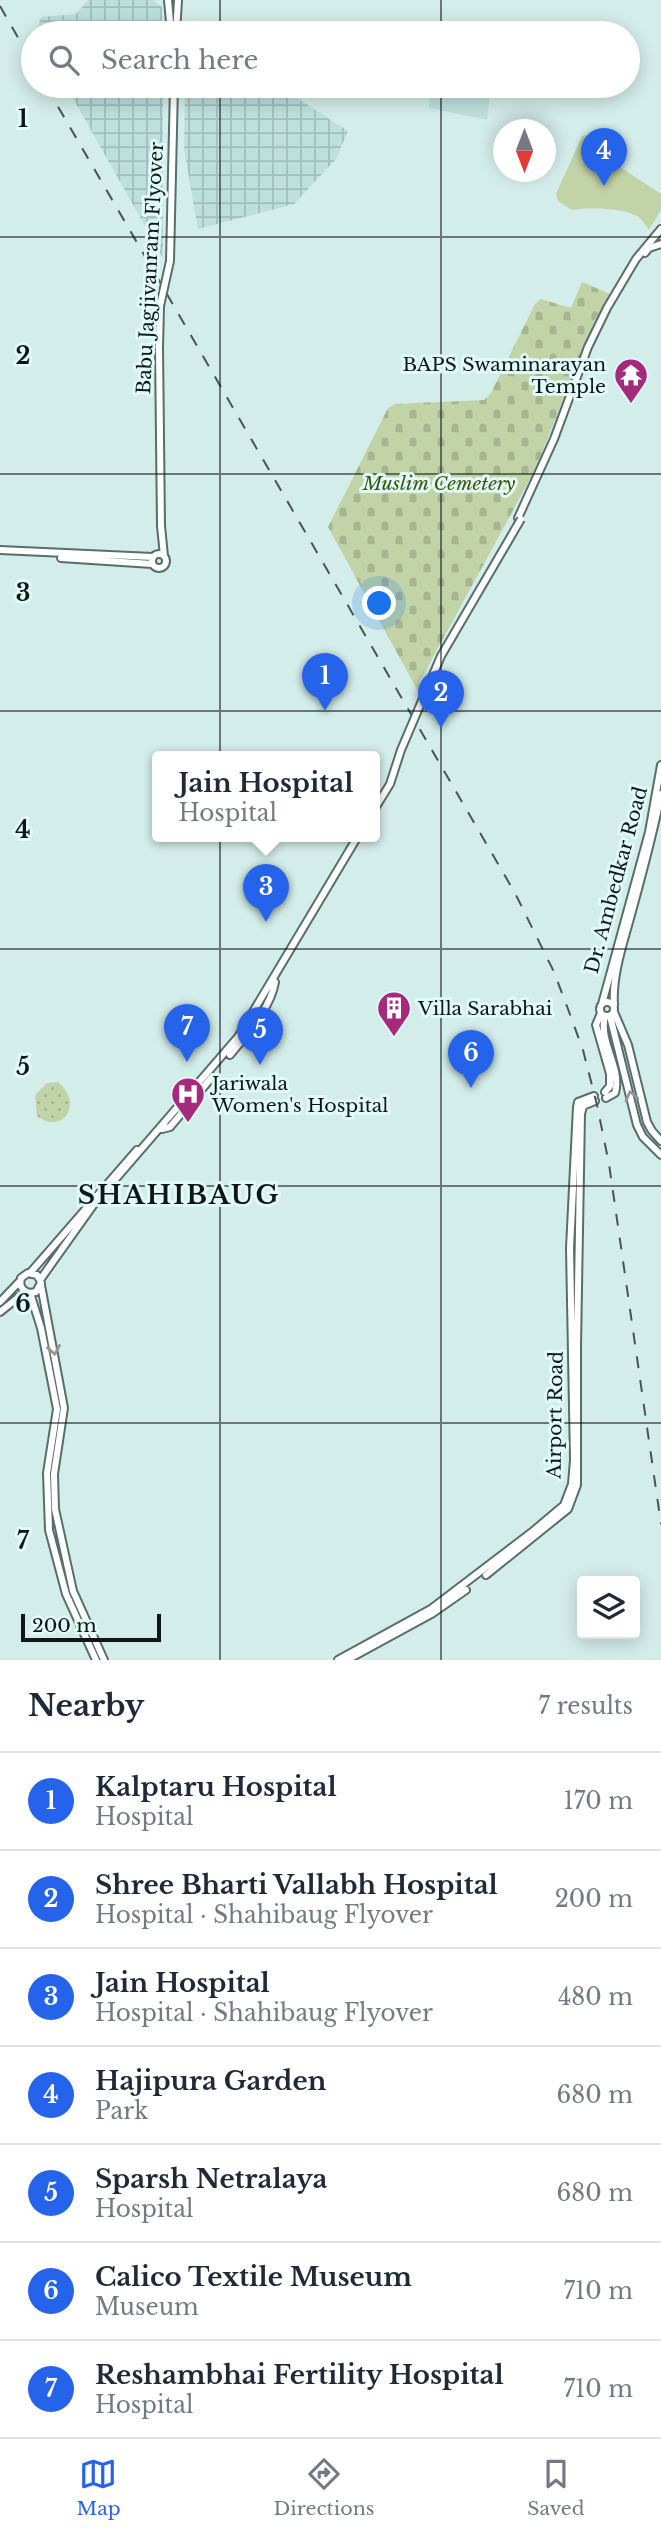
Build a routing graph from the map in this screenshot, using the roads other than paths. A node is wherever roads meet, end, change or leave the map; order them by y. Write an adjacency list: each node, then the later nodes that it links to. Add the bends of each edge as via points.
1 (168, 0): 2 (main road); 3 (main road)
2 (176, 0): 4 (main road)
3 (172, 21)
4 (175, 21)
5 (174, 98): 10 (main road, Babu Jagjivanram Flyover, bridge, via 170,261 160,306 161,538 156,558)
6 (661, 229): 8 (main road, via 636,259 607,308)
7 (661, 244): 8 (main road, via 649,248 611,309)
8 (527, 503): 9 (main road)
9 (520, 518): 13 (main road, bridge, via 438,654); 15 (main road, bridge, via 441,656)
10 (0, 552)
11 (661, 765): 12 (main road, Dr. Ambedkar Road)
12 (660, 781): 18 (main road, Dr. Ambedkar Road)
13 (380, 794)
14 (661, 794): 19 (main road, Dr. Ambedkar Road)
15 (380, 800)
16 (353, 842): 17 (main road)
17 (299, 935): 25 (main road, via 235,1035); 27 (main road, via 238,1037 94,1205)
18 (602, 1003): 19 (main road, Dr. Ambedkar Road); 19 (main road, via 608,1002)
19 (609, 1012): 20 (main road, via 603,1030 617,1084 615,1093); 22 (main road, via 628,1045 647,1122); 23 (main road, one-way to 19, via 637,1125)
20 (605, 1095)
21 (594, 1098): 24 (main road, via 581,1114)
22 (661, 1140)
23 (661, 1155)
24 (576, 1176): 33 (main road, Airport Road, via 570,1251 574,1460 564,1505 431,1609); 34 (main road, Airport Road, via 579,1460 578,1485 568,1509 433,1613)
25 (30, 1273): 26 (main road); 27 (main road)
26 (20, 1281): 28 (main road); 29 (main road)
27 (41, 1281): 28 (main road, via 36,1292); 32 (main road, one-way to 32, via 64,1408 54,1474 55,1510 73,1591)
28 (27, 1292): 30 (main road); 31 (main road, via 38,1317 57,1409 47,1474 49,1531 66,1594)
29 (0, 1302)
30 (0, 1312)
31 (96, 1660)
32 (104, 1660)
33 (338, 1660)
34 (347, 1660)

